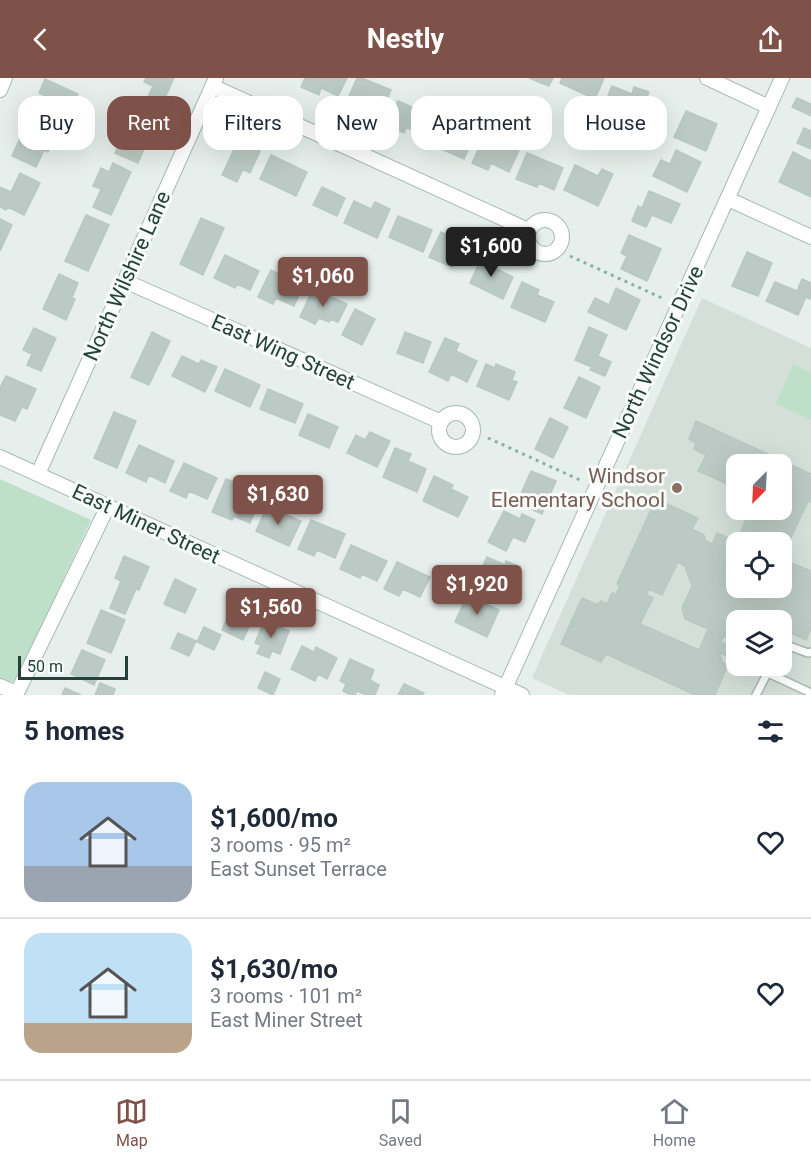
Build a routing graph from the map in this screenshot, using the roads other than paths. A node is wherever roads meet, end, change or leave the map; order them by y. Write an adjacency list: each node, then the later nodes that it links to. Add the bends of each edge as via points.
1 (5, 78): 5 (street)
2 (707, 78): 6 (street)
3 (782, 78): 6 (street, North Windsor Drive)
4 (214, 82): 8 (street); 10 (street, North Wilshire Lane)
5 (0, 90)
6 (769, 107): 7 (street, North Windsor Drive)
7 (728, 199): 9 (street); 20 (street, North Windsor Drive)
8 (528, 230)
9 (811, 237)
10 (125, 281): 11 (street, East Wing Street); 13 (street, North Wilshire Lane)
11 (441, 422)
12 (0, 457): 13 (street, East Miner Street)
13 (38, 474): 14 (street, East Miner Street)
14 (108, 506): 20 (street, East Miner Street); 22 (street)
15 (792, 647): 16 (lane)
16 (811, 652)
17 (766, 676): 24 (lane)
18 (782, 676): 21 (lane)
19 (0, 686): 22 (street)
20 (503, 691): 23 (street, East Miner Street)
21 (811, 693)
22 (16, 694)
23 (522, 695)
24 (756, 695)

